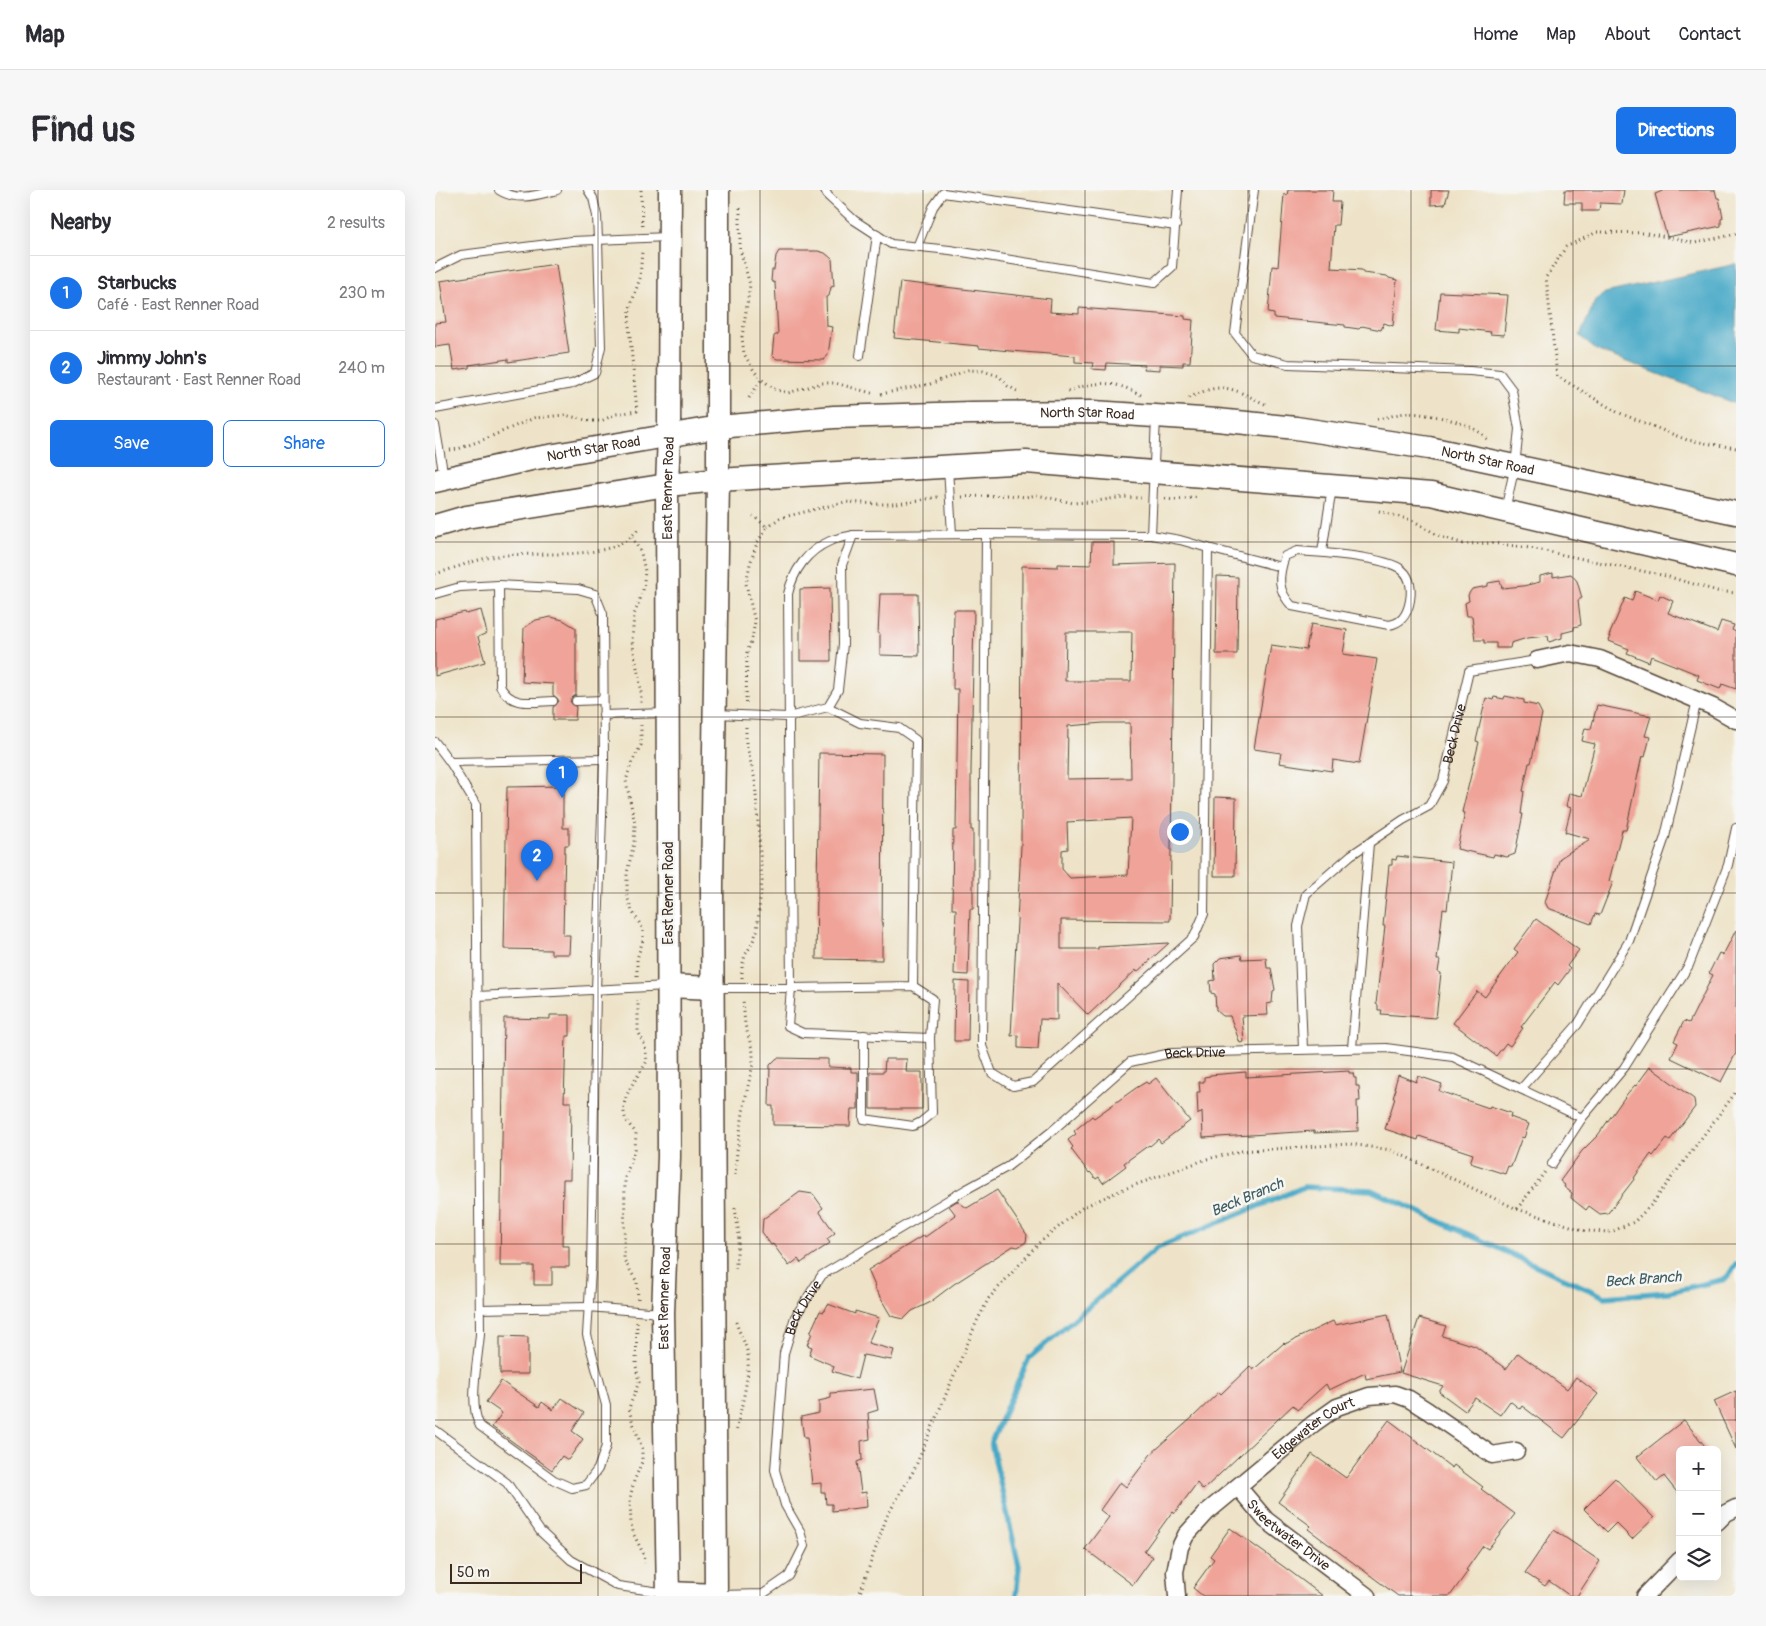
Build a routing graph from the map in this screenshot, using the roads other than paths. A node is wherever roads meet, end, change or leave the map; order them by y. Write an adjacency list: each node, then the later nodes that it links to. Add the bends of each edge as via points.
1 (499, 190): 2 (lane, via 523,198)
2 (557, 190)
3 (588, 190): 12 (lane, via 597,216)
4 (670, 190): 11 (main road, East Renner Road)
5 (718, 190): 19 (main road)
6 (825, 190): 10 (lane, via 854,220)
7 (1178, 190): 9 (lane)
8 (1254, 190): 21 (lane, via 1235,333 1252,355 1287,364 1500,374 1512,390 1519,429)
9 (1176, 226): 13 (lane, via 943,193 933,207); 13 (lane, via 1172,267 1154,283)
10 (877, 235): 13 (lane, via 891,244); 15 (lane)
11 (670, 237): 12 (lane); 20 (main road, East Renner Road)
12 (598, 240): 14 (lane, via 461,255); 16 (lane, via 601,347 595,373 572,384)
13 (917, 247)
14 (435, 268)
15 (860, 356)
16 (435, 409)
17 (1156, 416): 19 (main road, North Star Road, via 1093,412 971,413 834,417); 21 (main road, North Star Road, via 1296,428); 23 (lane)
18 (435, 426): 24 (lane)
19 (719, 426): 20 (main road, North Star Road); 25 (main road)
20 (669, 435): 24 (main road, North Star Road, via 531,459); 26 (main road, East Renner Road)
21 (1516, 458): 28 (lane); 29 (main road, North Star Road)
22 (948, 467): 23 (main road, via 1026,462); 25 (main road); 31 (lane)
23 (1153, 472): 27 (main road); 34 (lane)
24 (439, 480)
25 (718, 480): 26 (main road); 48 (main road)
26 (667, 485): 30 (main road, via 466,517); 47 (main road, East Renner Road)
27 (1332, 486): 28 (main road, via 1431,494); 36 (lane)
28 (1505, 512): 37 (main road)
29 (1736, 513)
30 (435, 526)
31 (953, 534): 32 (lane); 33 (lane)
32 (985, 534): 34 (lane); 35 (lane, via 982,1046 992,1073 1013,1086 1033,1082 1195,938 1204,914)
33 (853, 535): 46 (lane, via 842,565 843,644 838,690); 50 (lane, via 830,541 808,554 791,581 788,594)
34 (1151, 535): 35 (lane)
35 (1208, 548): 38 (lane)
36 (1322, 552): 38 (lane, via 1297,551 1285,556); 38 (lane, via 1390,563 1403,570 1410,581 1411,598 1406,615 1389,625 1292,606 1283,596)
37 (1736, 565)
38 (1281, 567)
39 (499, 584): 40 (lane, via 460,587); 42 (lane, via 578,589 595,594 603,614); 44 (lane, via 499,686 511,700)
40 (435, 594)
41 (1537, 660): 43 (street, Beck Drive, via 1570,653 1600,659); 56 (lane, Beck Drive, via 1469,671 1443,781 1429,806)
42 (603, 700): 45 (lane); 49 (lane)
43 (1697, 700): 51 (street, Beck Drive); 67 (lane, via 1665,837 1629,941 1578,1024)
44 (553, 701)
45 (576, 701)
46 (828, 707): 50 (lane); 58 (lane, via 860,723 899,728 916,740)
47 (668, 713): 49 (lane); 57 (main road, East Renner Road)
48 (715, 714): 50 (lane); 59 (main road)
49 (603, 715): 53 (lane)
50 (788, 717): 60 (lane)
51 (1736, 720)
52 (435, 742): 54 (lane)
53 (604, 760): 54 (lane); 61 (lane)
54 (450, 762): 62 (lane, via 476,805)
55 (1736, 828): 68 (lane, via 1728,865 1689,965 1624,1068)
56 (1369, 843): 65 (lane); 66 (lane, Beck Drive, via 1306,894 1298,926)
57 (668, 986): 59 (main road); 61 (lane); 72 (main road, East Renner Road, via 669,1158)
58 (913, 986): 60 (lane); 64 (lane, via 933,999)
59 (713, 988): 60 (lane); 80 (main road)
60 (791, 988): 63 (lane, via 788,1026 803,1033)
61 (596, 990): 62 (lane); 70 (lane)
62 (477, 996): 71 (lane)
63 (865, 1035): 64 (lane); 64 (lane, via 864,1119 913,1126 932,1113)
64 (931, 1038)
65 (1352, 1048): 66 (lane); 67 (lane, via 1386,1048 1453,1058)
66 (1303, 1049): 80 (lane, Beck Drive, via 1171,1053 1130,1062 1007,1167 822,1275 795,1317 784,1353 775,1470 785,1505 805,1546 789,1576 763,1594)
67 (1521, 1090): 68 (lane)
68 (1582, 1118): 69 (lane)
69 (1552, 1164)
70 (588, 1307): 71 (lane); 71 (lane, via 587,1335 605,1405 606,1446 598,1469 586,1485 572,1488 554,1480 480,1426 475,1418 473,1404); 72 (lane)
71 (480, 1309)
72 (663, 1313): 79 (main road, East Renner Road)
73 (435, 1430): 79 (lane, via 507,1483 540,1531 571,1560 618,1586)
74 (1516, 1451): 75 (street, Edgewater Court, via 1492,1455 1409,1399 1395,1394 1369,1396 1337,1407)
75 (1238, 1487): 81 (street, Edgewater Court, via 1207,1512 1186,1535 1175,1572); 82 (street, Sweetwater Drive, via 1266,1520)
76 (1736, 1508): 77 (street)
77 (1721, 1518)
78 (1676, 1564): 83 (street)
79 (668, 1594): 80 (main road)
80 (716, 1596)
81 (1177, 1596)
82 (1367, 1596)
83 (1645, 1596)

